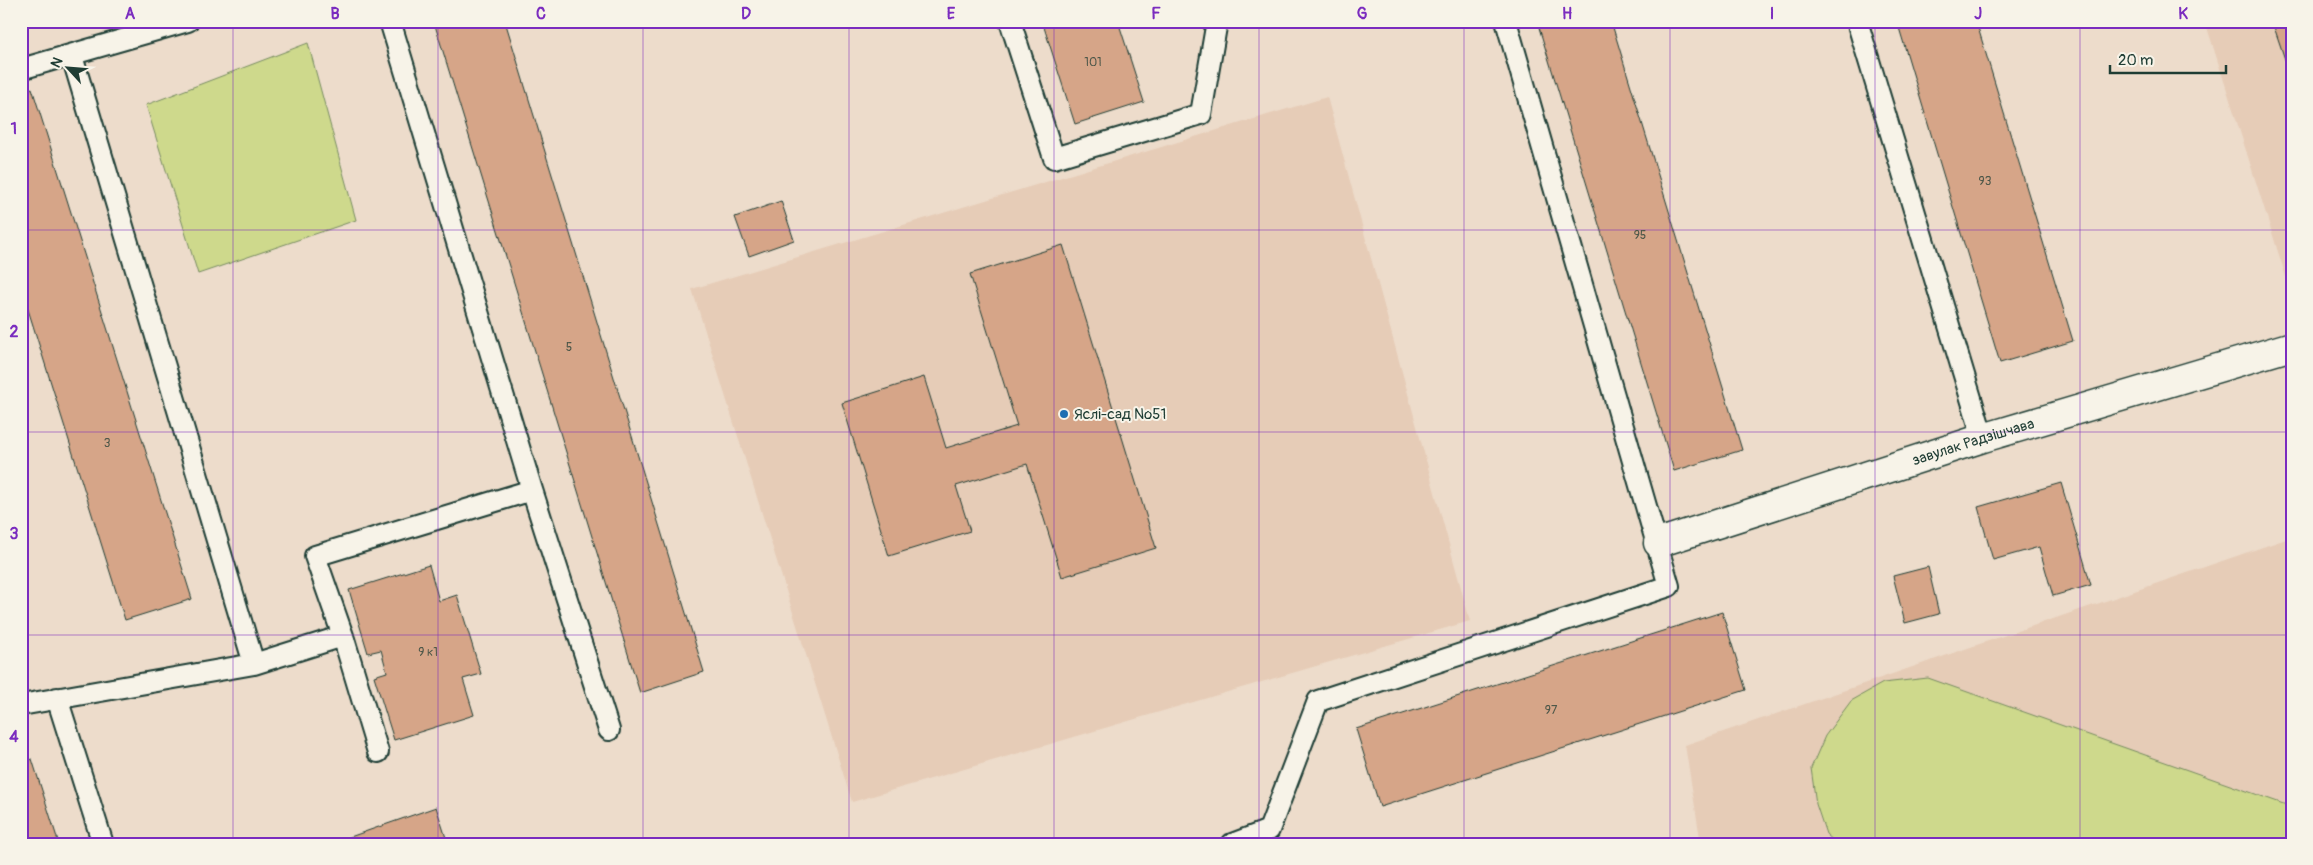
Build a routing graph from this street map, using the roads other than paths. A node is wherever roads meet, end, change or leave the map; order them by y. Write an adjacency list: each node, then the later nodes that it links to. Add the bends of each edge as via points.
1 (188, 21): 7 (lane)
2 (390, 21): 11 (lane)
3 (1010, 21): 4 (lane, via 1054,158 1201,114)
4 (1217, 21)
5 (1506, 21): 12 (lane)
6 (1857, 21): 10 (lane)
7 (72, 56): 8 (lane); 14 (lane)
8 (21, 69)
9 (2292, 346): 10 (street, завулак Радзішчава)
10 (1983, 438): 12 (street, завулак Радзішчава)
11 (532, 490): 13 (lane, via 315,556); 17 (lane)
12 (1658, 543): 20 (lane, via 1669,586 1318,701 1269,830)
13 (343, 636): 14 (lane); 18 (lane)
14 (254, 664): 15 (lane)
15 (57, 698): 16 (lane); 19 (lane)
16 (21, 705)
17 (609, 730)
18 (378, 752)
19 (103, 844)
20 (1232, 844)

